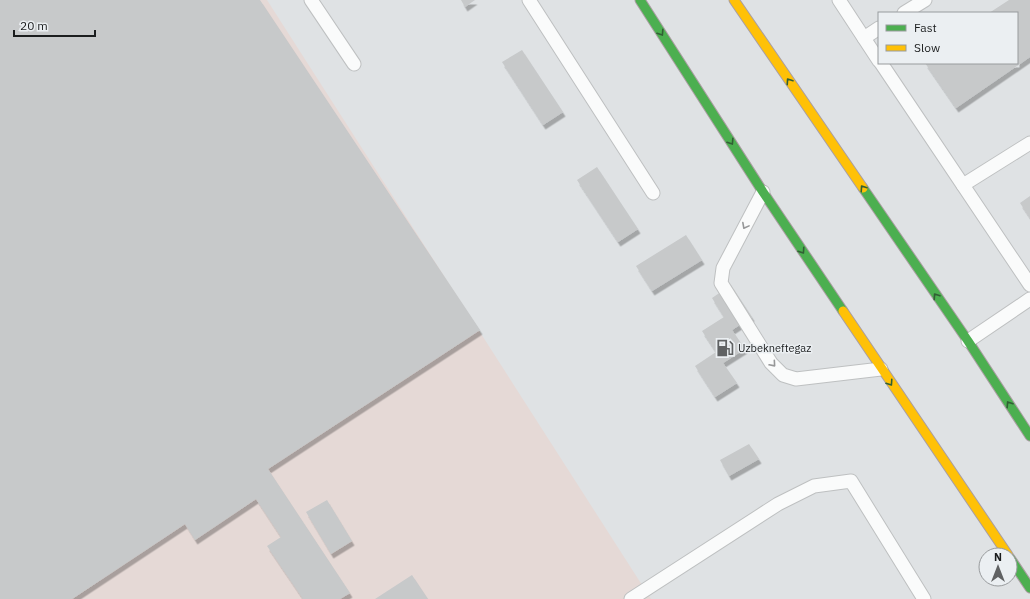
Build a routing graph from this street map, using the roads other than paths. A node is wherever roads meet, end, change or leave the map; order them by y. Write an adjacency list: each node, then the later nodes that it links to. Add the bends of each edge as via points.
1 (311, 0): 11 (lane)
2 (529, 0): 16 (lane)
3 (640, 0): 15 (highway, one-way to 15)
4 (734, 0): 19 (highway, one-way to 4)
5 (839, 0): 9 (lane)
6 (925, 0): 7 (lane)
7 (906, 12)
8 (878, 29): 9 (lane)
9 (864, 38): 10 (lane)
10 (878, 59)
11 (354, 64)
12 (882, 64): 14 (lane)
13 (1030, 143): 14 (lane)
14 (963, 185): 17 (lane)
15 (763, 192): 20 (highway, one-way to 20); 20 (lane, one-way to 20, via 723,268 721,283 771,364 784,375 796,379)
16 (653, 193)
17 (1030, 285)
18 (1030, 299): 19 (lane)
19 (968, 341): 21 (highway, one-way to 19)
20 (881, 369): 22 (highway, one-way to 22)
21 (1030, 436)
22 (1003, 547)
23 (1018, 570): 24 (highway)
24 (1030, 588)
25 (631, 599): 26 (lane, via 778,504 814,486 851,481)
26 (924, 599)

